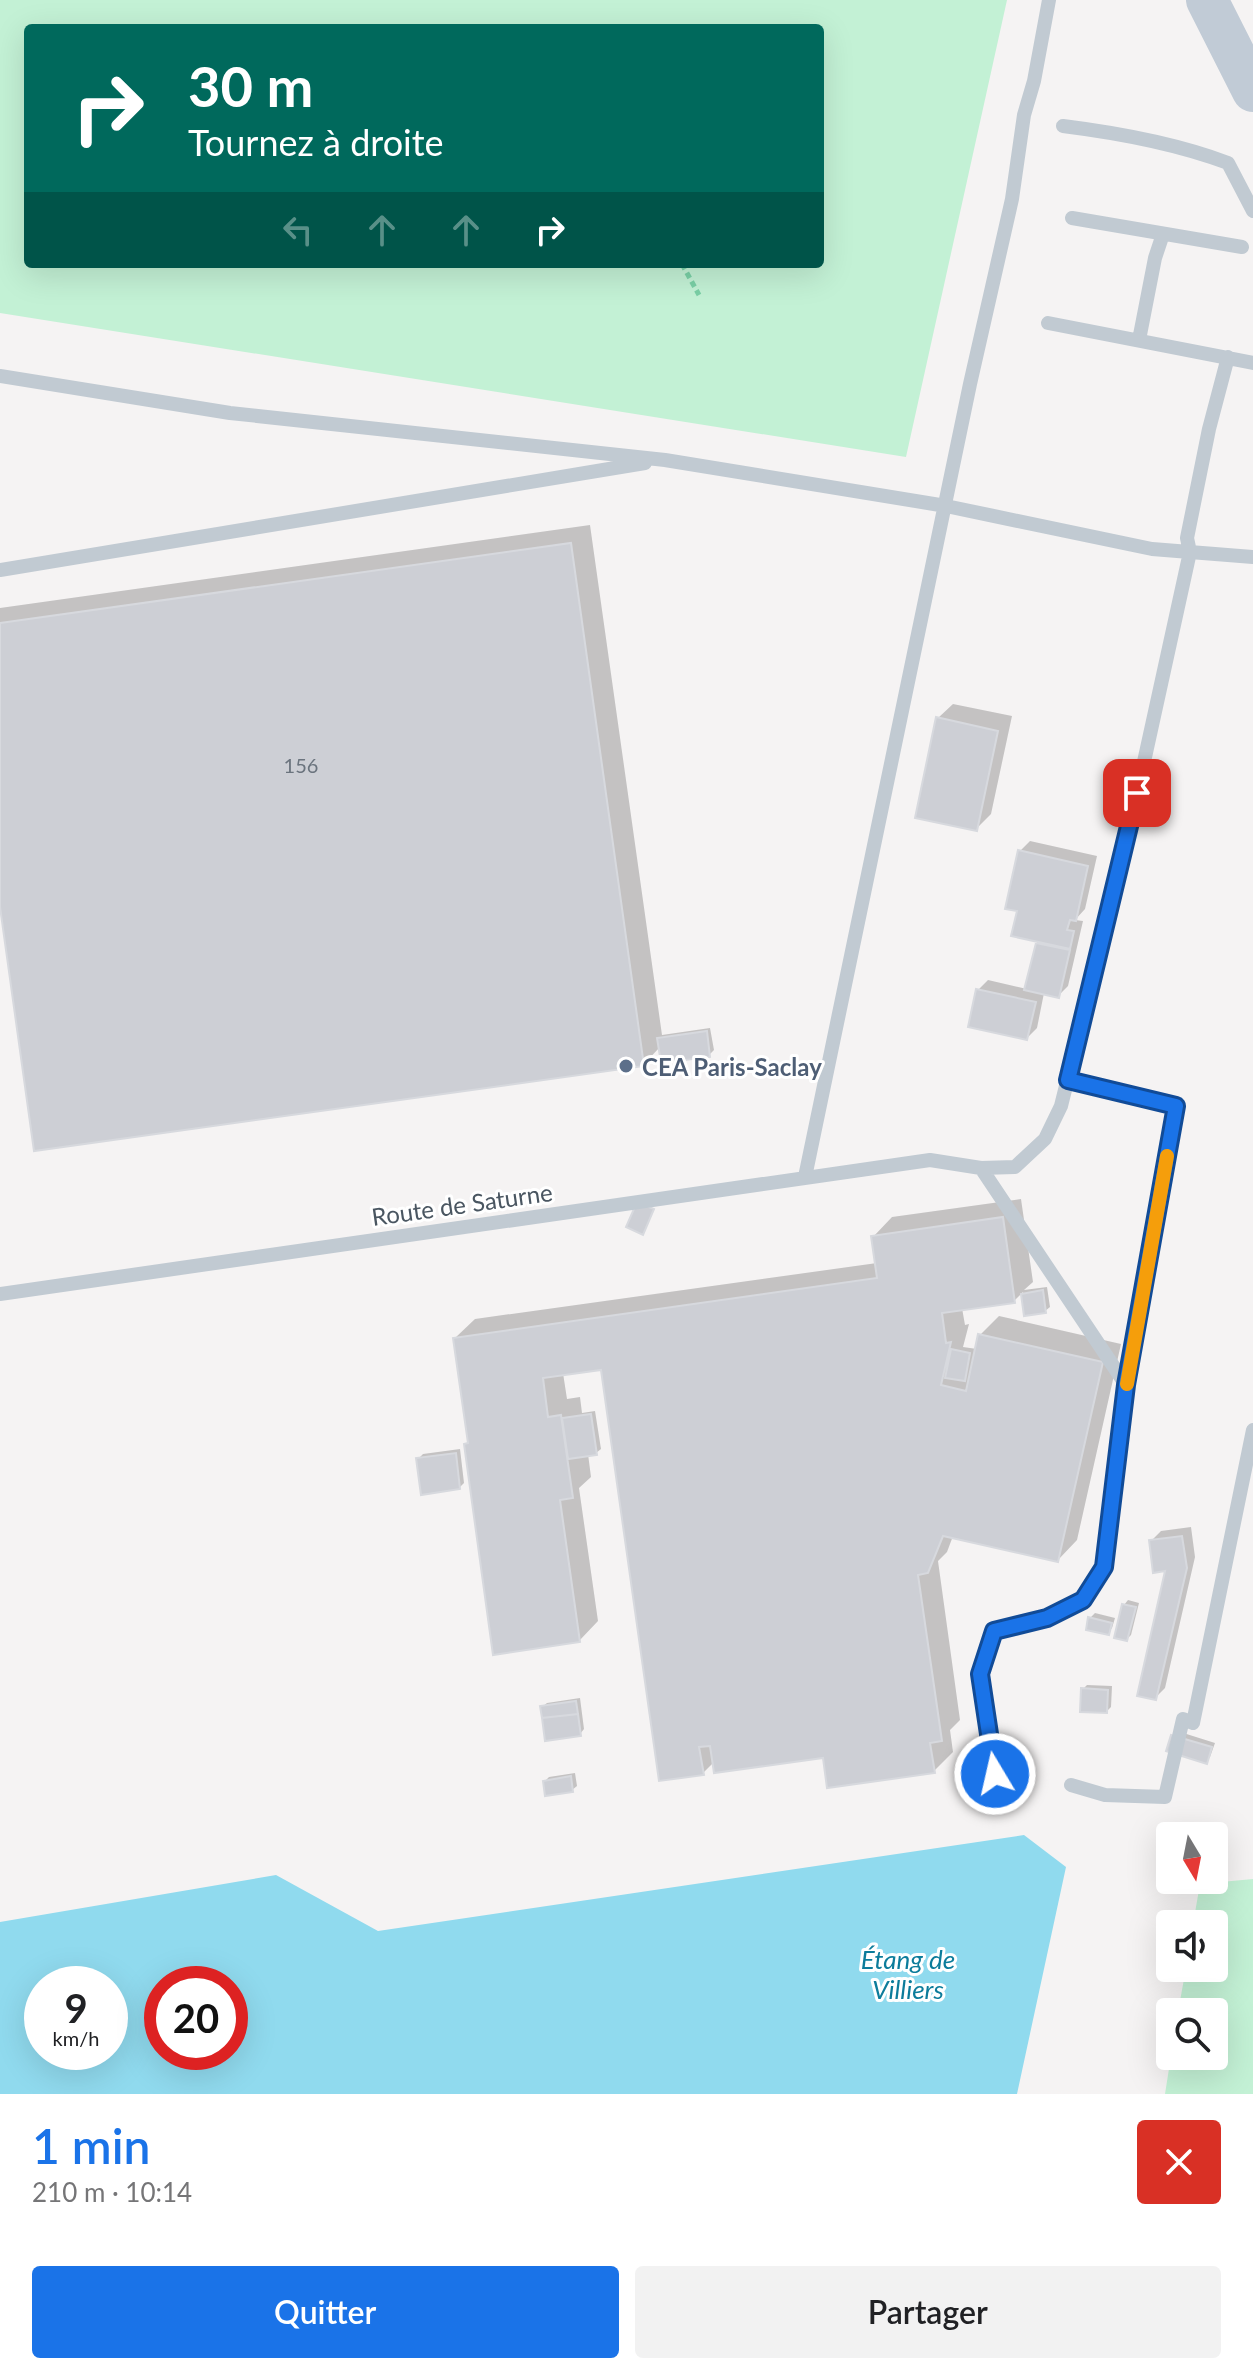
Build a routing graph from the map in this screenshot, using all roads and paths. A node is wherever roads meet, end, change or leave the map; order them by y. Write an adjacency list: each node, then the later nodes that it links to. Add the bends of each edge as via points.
1 (1049, 0): 17 (lane)
2 (1207, 0): 3 (street)
3 (1253, 91)
4 (1063, 126): 5 (lane, via 1198,151 1228,163)
5 (1253, 211)
6 (1072, 218): 7 (lane)
7 (1163, 234): 8 (lane); 12 (lane)
8 (1242, 247)
9 (684, 268): 10 (path)
10 (699, 295)
11 (1048, 323): 12 (lane)
12 (1139, 340): 13 (lane)
13 (1228, 357): 14 (lane); 18 (lane, Route de Saturne, via 1187,538)
14 (1253, 363)
15 (0, 376): 16 (lane, via 230,413)
16 (665, 460): 17 (lane); 20 (lane)
17 (946, 506): 18 (lane, via 1152,549); 23 (lane)
18 (1190, 552): 19 (lane); 21 (lane, Route de Saturne)
19 (1253, 557)
20 (0, 570)
21 (1068, 1080): 22 (lane, Route de Saturne, via 1045,1139 1015,1167); 25 (lane, via 1176,1106)
22 (981, 1168): 23 (lane, Route de Saturne, via 930,1160); 25 (lane)
23 (805, 1177): 24 (lane, Route de Saturne)
24 (0, 1294)
25 (1126, 1385): 27 (lane, via 1104,1567 1083,1600 1047,1618 994,1631 980,1674)
26 (1253, 1430): 28 (lane, via 1193,1723 1183,1719 1165,1797 1105,1795)
27 (995, 1774)
28 (1071, 1785)

